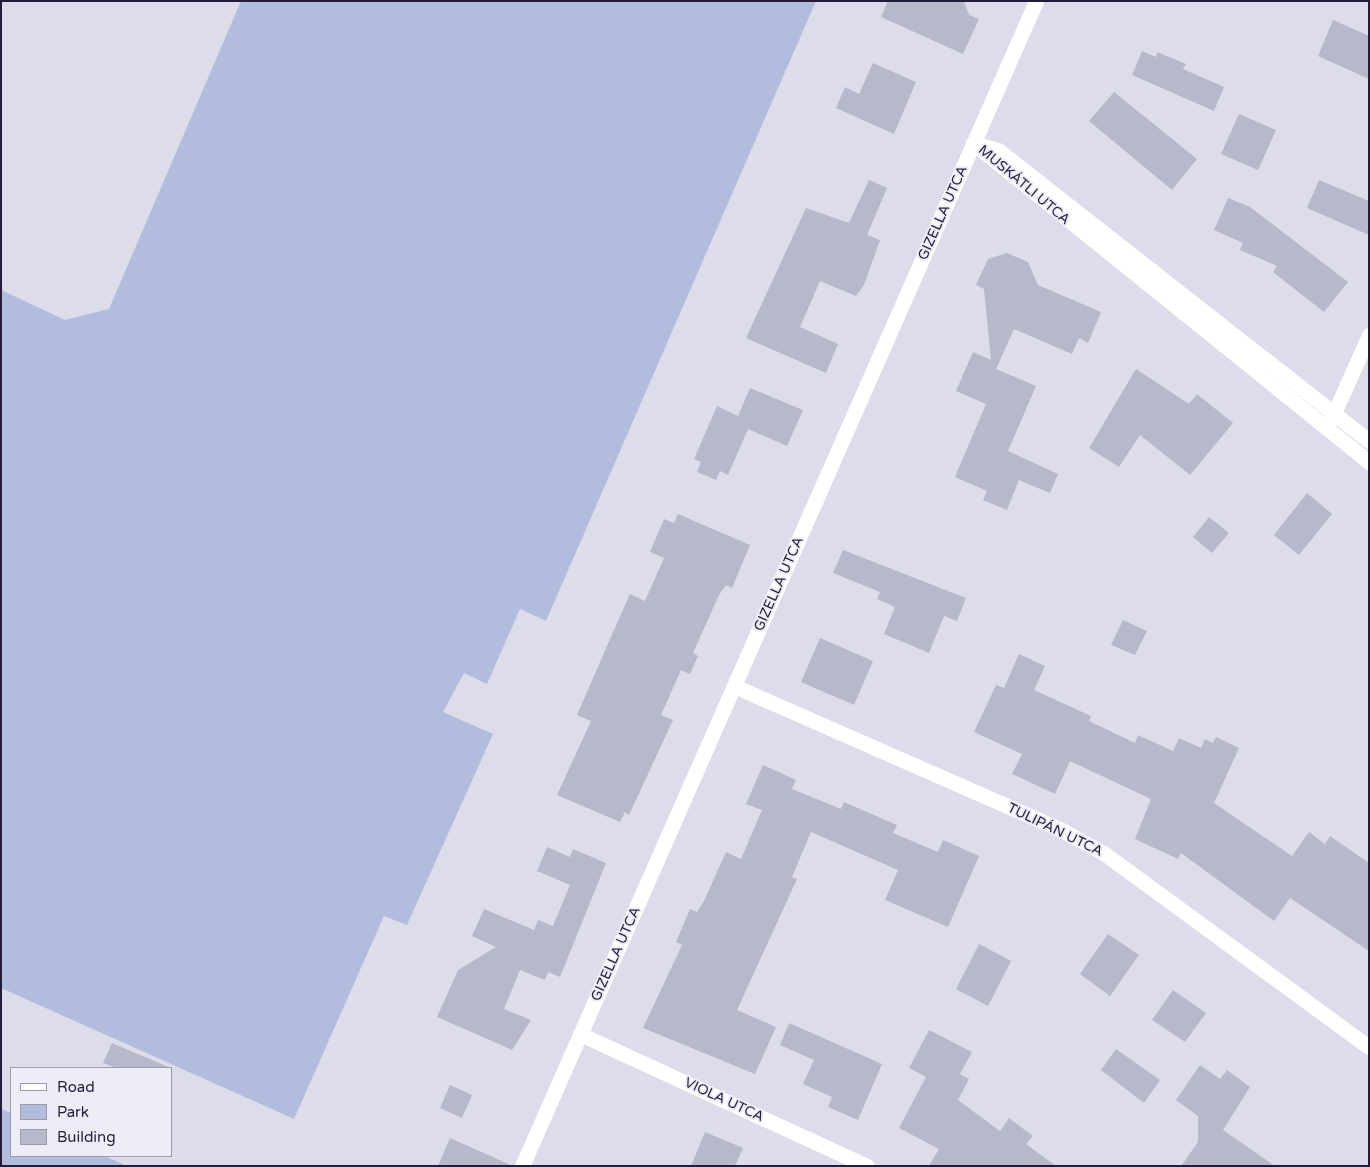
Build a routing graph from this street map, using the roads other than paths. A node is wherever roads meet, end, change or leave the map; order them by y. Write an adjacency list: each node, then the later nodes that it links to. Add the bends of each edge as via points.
1 (1036, 1): 2 (street, GIZELLA UTCA)
2 (974, 143): 4 (street, MUSKÁTLI UTCA, via 998,150); 5 (street, MUSKÁTLI UTCA); 8 (street, GIZELLA UTCA)
3 (1369, 335): 4 (street)
4 (1334, 412): 5 (street); 6 (street, MUSKÁTLI UTCA)
5 (1328, 428): 7 (street, MUSKÁTLI UTCA)
6 (1369, 441)
7 (1369, 462)
8 (734, 686): 9 (street, GIZELLA UTCA); 10 (street, TULIPÁN UTCA, via 1060,829 1105,854)
9 (580, 1034): 11 (street, GIZELLA UTCA); 12 (street, VIOLA UTCA)
10 (1369, 1047)
11 (522, 1166)
12 (867, 1166)

